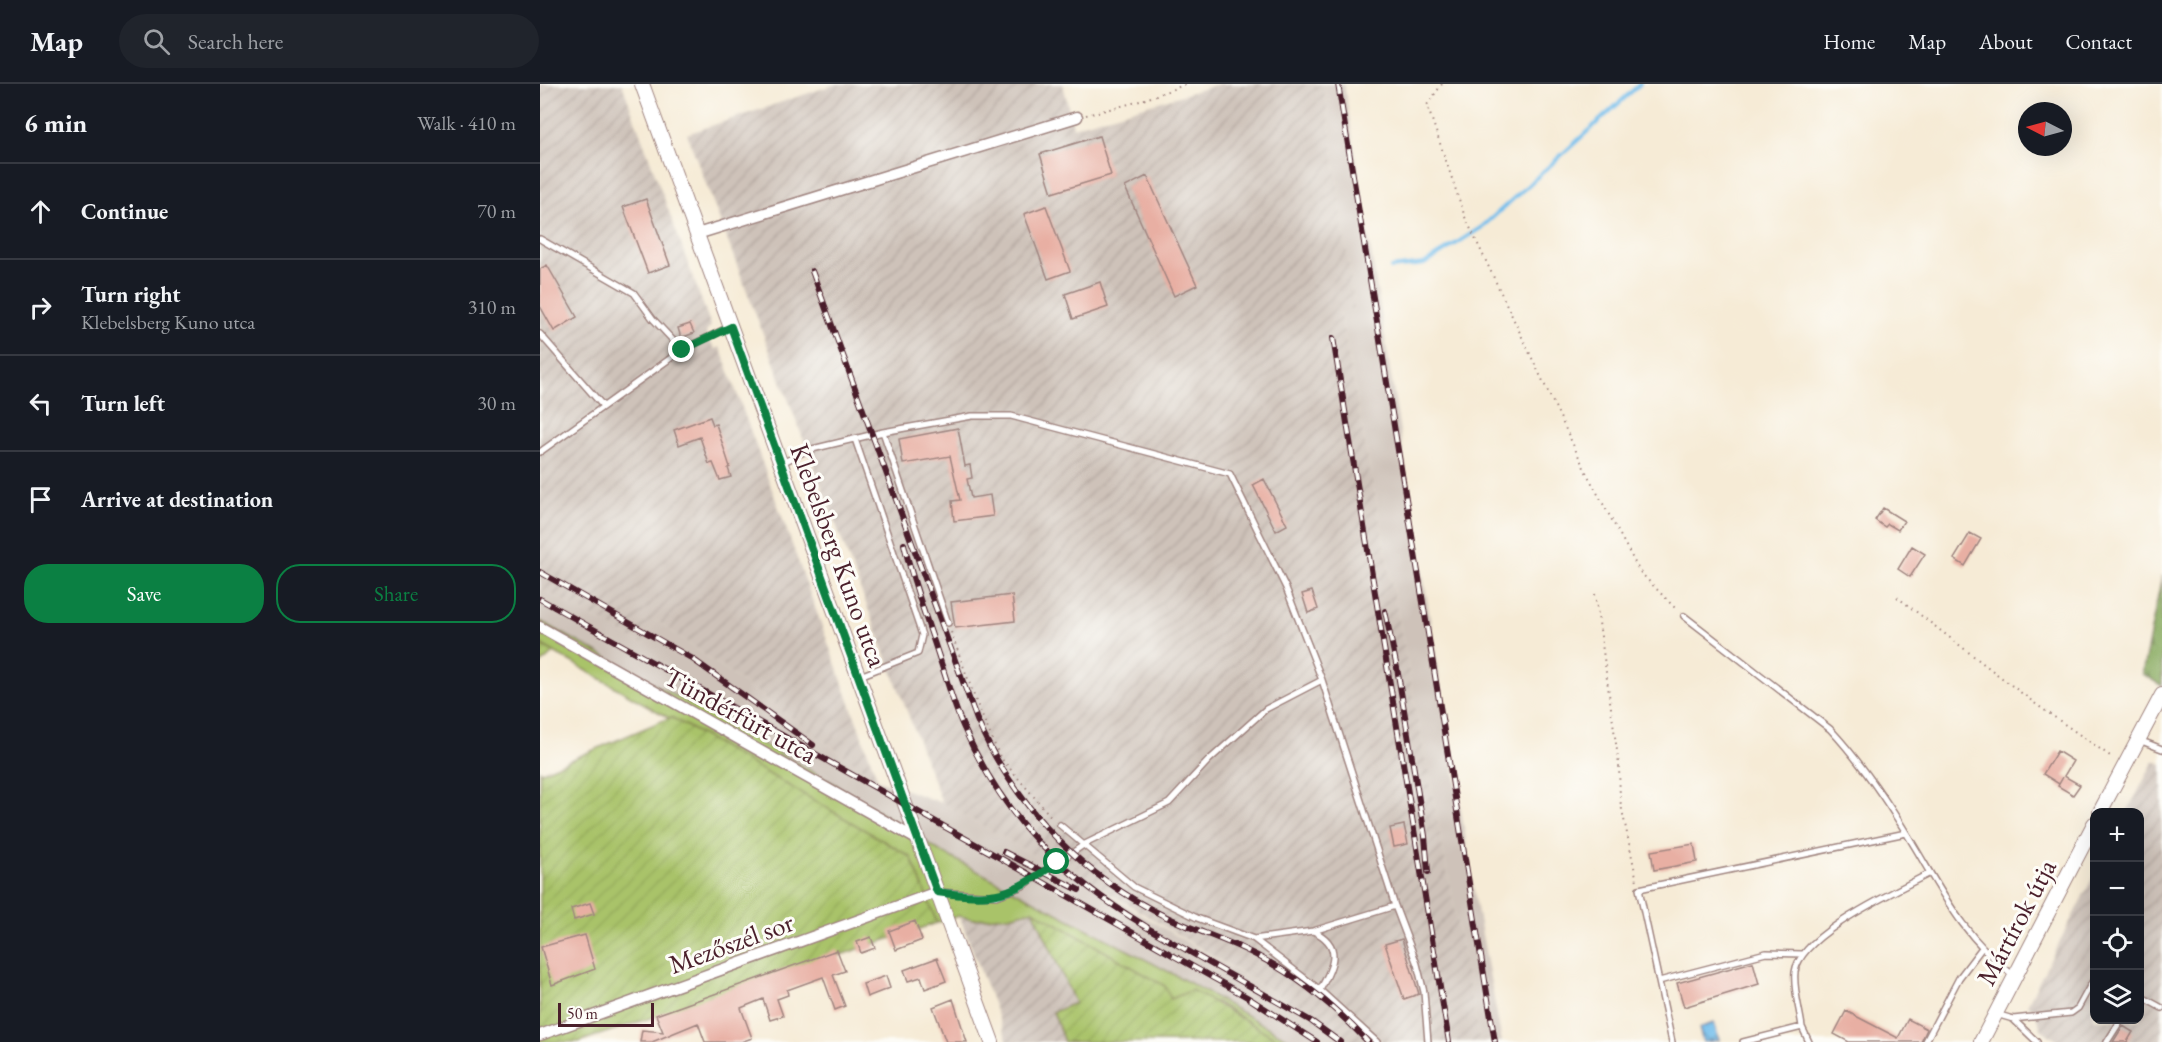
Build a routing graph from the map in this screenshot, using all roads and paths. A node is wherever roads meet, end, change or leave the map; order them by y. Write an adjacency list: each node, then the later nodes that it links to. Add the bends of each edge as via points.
1 (642, 84): 5 (street, Klebelsberg Kuno utca)
2 (1187, 84): 4 (path)
3 (1442, 84): 17 (path, via 1427,105 1469,227 1587,474 1640,572)
4 (1077, 117): 5 (street)
5 (697, 234): 7 (street, Klebelsberg Kuno utca)
6 (540, 239): 9 (lane, via 634,292 652,319)
7 (731, 327): 9 (lane); 14 (street, Klebelsberg Kuno utca)
8 (540, 334): 10 (lane)
9 (682, 350): 10 (lane)
10 (603, 406): 13 (lane)
11 (883, 432): 12 (lane); 18 (lane); 21 (lane, via 972,416 1011,416 1230,474 1286,588)
12 (855, 439): 14 (lane, via 808,450); 20 (lane, via 922,635 918,653)
13 (540, 452)
14 (780, 464): 20 (street, Klebelsberg Kuno utca)
15 (1595, 594): 33 (path, via 1620,800)
16 (1897, 597): 25 (path, via 2037,705)
17 (1684, 616): 29 (lane, via 1830,729 1847,747)
18 (948, 624): 27 (path, via 1000,757)
19 (540, 627): 30 (street, Tündérfürt utca)
20 (858, 677): 30 (street, Klebelsberg Kuno utca)
21 (1322, 680): 31 (lane, via 1266,709 1209,760 1169,803); 35 (lane)
22 (2162, 695): 23 (street)
23 (2139, 740): 24 (lane); 25 (street)
24 (2162, 749)
25 (2125, 766): 26 (street)
26 (2103, 808)
27 (1060, 825): 31 (lane)
28 (2090, 832): 40 (street, Mártírok útja)
29 (1906, 833): 32 (lane); 33 (lane)
30 (920, 841): 34 (street, Klebelsberg Kuno utca)
31 (1086, 844): 34 (lane, via 1010,892 981,896); 37 (lane, via 1143,891 1197,918)
32 (1930, 873): 38 (lane); 39 (lane, via 1822,933)
33 (1639, 890): 41 (lane)
34 (937, 892): 50 (street, Mezőszél sor); 52 (street, Klebelsberg Kuno utca)
35 (1395, 906): 36 (lane); 54 (lane, via 1424,992)
36 (1313, 931): 37 (lane); 43 (lane, via 1322,935 1333,951 1334,963)
37 (1254, 939): 43 (lane)
38 (1981, 949): 40 (lane); 51 (lane, via 1959,978)
39 (1803, 954): 41 (lane, via 1766,953); 49 (lane, via 1795,973)
40 (2014, 976): 46 (street, Mártírok útja)
41 (1659, 981): 55 (lane)
42 (2090, 985): 47 (lane, via 2072,1013)
43 (1320, 990): 53 (lane)
44 (2144, 999): 45 (lane)
45 (2162, 1008)
46 (1995, 1013): 47 (lane); 58 (street, Mártírok útja)
47 (2013, 1019): 59 (lane)
48 (2118, 1024): 60 (lane)
49 (1802, 1027): 56 (lane); 57 (lane)
50 (540, 1035)
51 (1926, 1041)
52 (993, 1042)
53 (1377, 1042)
54 (1428, 1042)
55 (1672, 1042)
56 (1743, 1042)
57 (1809, 1042)
58 (1981, 1042)
59 (2037, 1042)
60 (2107, 1042)

